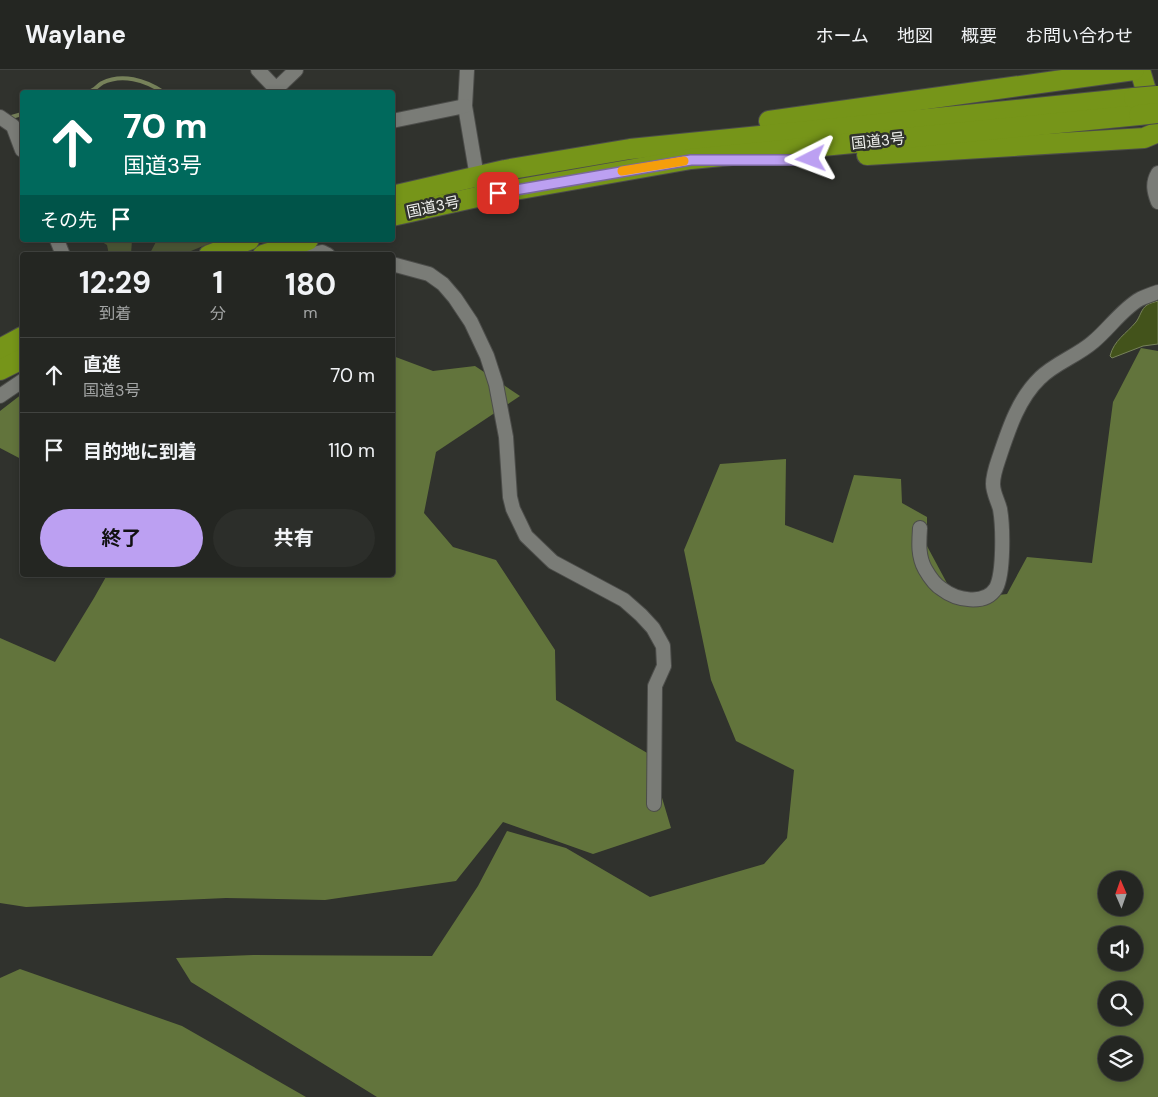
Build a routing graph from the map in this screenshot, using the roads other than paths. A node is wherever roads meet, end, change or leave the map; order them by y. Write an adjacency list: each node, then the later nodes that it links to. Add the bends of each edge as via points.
1 (258, 70): 6 (street)
2 (296, 70): 7 (street)
3 (467, 70): 9 (street)
4 (1134, 70): 14 (highway, via 752,123)
5 (1140, 70): 12 (highway)
6 (276, 90)
7 (278, 90)
8 (1149, 103): 14 (highway, 国道3号, via 798,131)
9 (465, 106): 11 (street); 16 (street)
10 (0, 117): 13 (street, via 13,126)
11 (395, 120)
12 (1158, 132): 14 (highway, via 1144,138 793,160)
13 (20, 145)
14 (689, 151): 16 (highway, 国道3号, via 630,149); 18 (highway, 国道3号)
15 (1158, 173): 19 (street, via 1154,182)
16 (477, 177): 17 (highway, 国道3号); 18 (street)
17 (395, 195)
18 (486, 195): 20 (highway, 国道3号)
19 (1158, 202)
20 (395, 215)
21 (244, 242): 23 (highway)
22 (302, 242): 24 (highway)
23 (217, 252)
24 (272, 252)
25 (395, 265): 34 (street, via 429,274 443,284 471,322 496,384 506,437 510,497 526,536 553,562 624,600 653,628 662,646 664,666 655,686)
26 (1158, 292): 33 (street, via 1140,299 1081,352 1040,377 1023,399 995,469 993,484 1000,508 1001,568 996,588 988,597 966,599 940,589 925,570 921,559)
27 (20, 338): 28 (highway)
28 (0, 349)
29 (20, 360): 30 (highway)
30 (0, 370)
31 (20, 382): 32 (street)
32 (0, 396)
33 (920, 528)
34 (654, 804)

